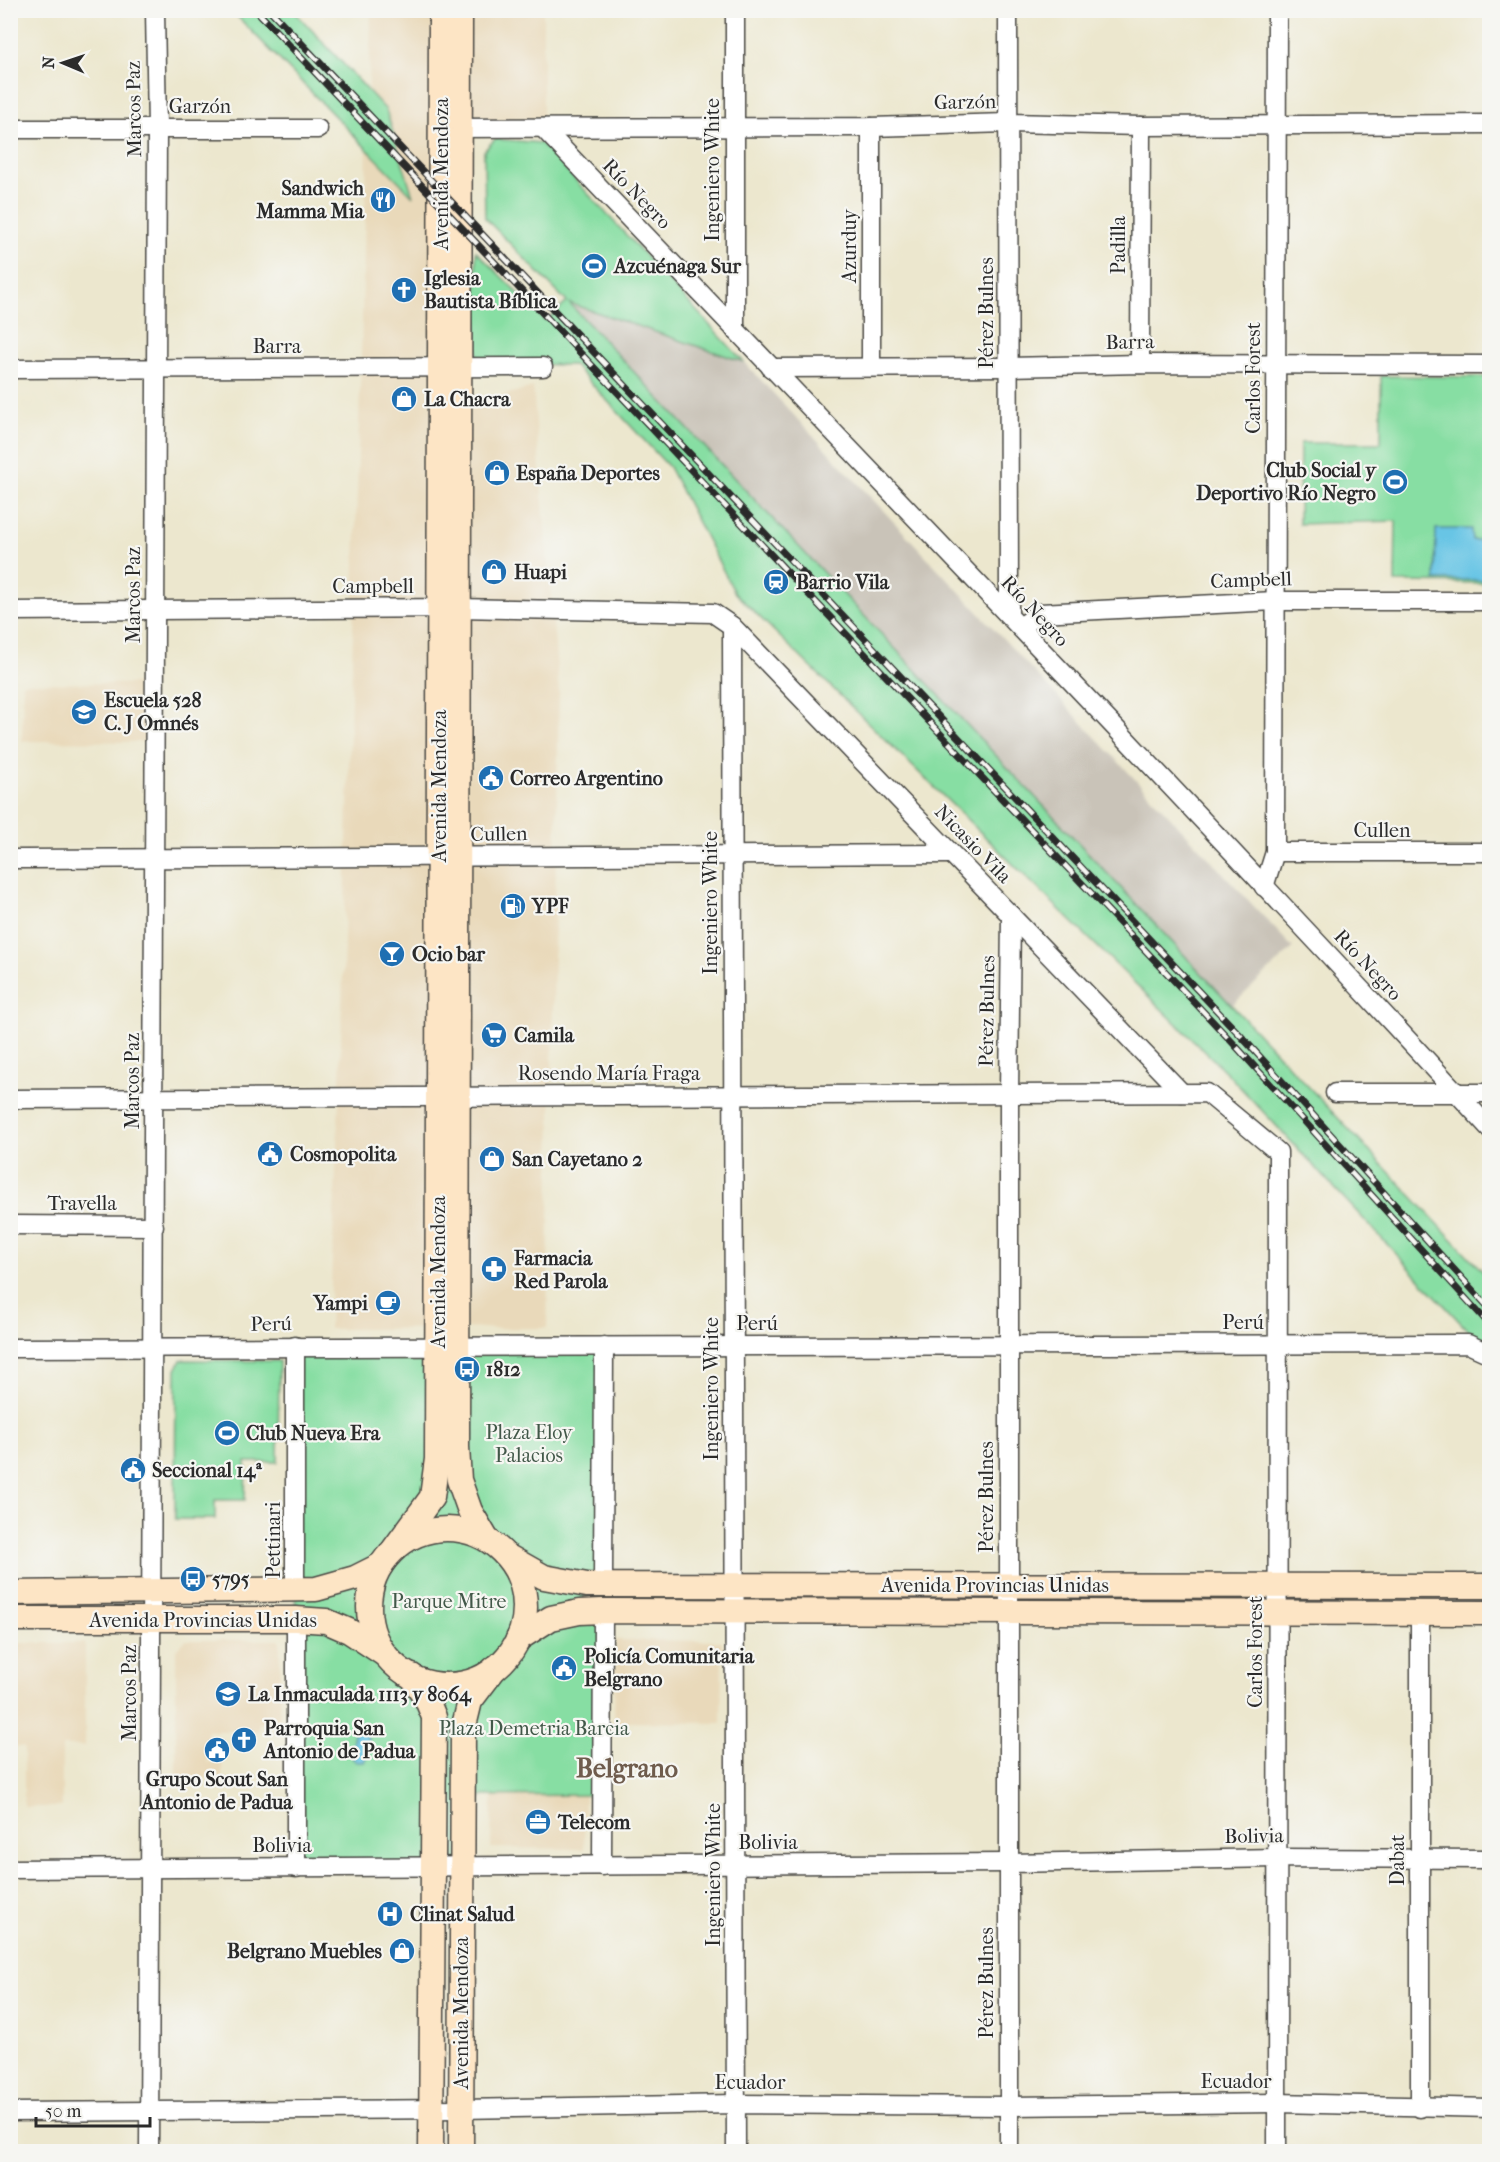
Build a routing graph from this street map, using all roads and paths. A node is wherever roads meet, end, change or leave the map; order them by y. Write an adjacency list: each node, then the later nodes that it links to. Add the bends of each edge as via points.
1 (155, 10): 16 (street, Marcos Paz)
2 (441, 10): 13 (main road, Avenida Mendoza)
3 (460, 10): 13 (main road, Avenida Mendoza)
4 (735, 10): 11 (street, Ingeniero White)
5 (1008, 10): 7 (street, Pérez Bulnes)
6 (1276, 10): 9 (street, Carlos Forest)
7 (1008, 123): 10 (street, Garzón); 12 (street, Garzón); 25 (street, Pérez Bulnes)
8 (1490, 124): 9 (street, Garzón)
9 (1276, 125): 10 (street, Garzón); 20 (street, Carlos Forest)
10 (1141, 126): 19 (street, Padilla)
11 (735, 127): 12 (street, Garzón); 14 (street, Garzón); 18 (street, Ingeniero White)
12 (871, 127): 22 (street, Azurduy)
13 (450, 128): 14 (street, Garzón); 23 (main road, Avenida Mendoza)
14 (543, 128): 18 (street, Río Negro)
15 (10, 129): 16 (street, Garzón)
16 (157, 129): 17 (street, Garzón); 28 (street, Marcos Paz)
17 (318, 129)
18 (735, 330): 26 (street, Río Negro)
19 (1140, 364): 20 (street, Barra); 25 (street, Barra)
20 (1276, 364): 21 (street, Barra); 29 (street, Carlos Forest)
21 (1490, 365)
22 (872, 366): 25 (street, Barra); 26 (street, Barra)
23 (450, 367): 24 (street, Barra); 28 (street, Barra); 31 (main road, Avenida Mendoza)
24 (543, 367)
25 (1009, 367): 34 (street, Pérez Bulnes)
26 (771, 368): 34 (street, Río Negro)
27 (10, 369): 28 (street, Barra)
28 (156, 369): 33 (street, Marcos Paz)
29 (1275, 601): 30 (street, Campbell); 34 (street, Campbell, via 1040,613); 36 (street, Carlos Forest)
30 (1490, 601)
31 (449, 608): 33 (street, Campbell); 35 (street, Campbell, via 713,613); 40 (main road, Avenida Mendoza)
32 (10, 611): 33 (street, Campbell)
33 (156, 611): 42 (street, Marcos Paz)
34 (1014, 621): 43 (street, Río Negro)
35 (732, 626): 38 (street, Ingeniero White); 39 (street, Nicasio Vila)
36 (1275, 852): 37 (street, Cullen); 43 (street, Carlos Forest)
37 (1490, 852)
38 (733, 853): 39 (street, Cullen); 40 (street, Cullen); 49 (street, Ingeniero White)
39 (951, 854): 44 (street, Nicasio Vila)
40 (449, 857): 42 (street, Cullen); 51 (main road, Avenida Mendoza)
41 (10, 859): 42 (street, Cullen)
42 (155, 859): 52 (street, Marcos Paz)
43 (1264, 888): 45 (street, Río Negro)
44 (1011, 915): 46 (street, Nicasio Vila); 50 (street, Pérez Bulnes)
45 (1456, 1092): 47 (street); 48 (street); 54 (street, Río Negro)
46 (1182, 1093): 50 (street, Rosendo María Fraga); 55 (street, Rosendo María Fraga, via 1208,1093)
47 (1335, 1093)
48 (1490, 1093)
49 (734, 1095): 50 (street, Rosendo María Fraga); 51 (street, Rosendo María Fraga); 59 (street, Ingeniero White)
50 (1009, 1095): 60 (street, Pérez Bulnes)
51 (448, 1096): 52 (street, Rosendo María Fraga); 62 (main road, Avenida Mendoza)
52 (154, 1098): 53 (street, Rosendo María Fraga); 57 (street, Marcos Paz)
53 (10, 1099)
54 (1490, 1129)
55 (1278, 1152): 58 (street, Carlos Forest)
56 (10, 1226): 57 (street, Travella)
57 (154, 1226): 64 (street, Marcos Paz)
58 (1278, 1344): 60 (street, Perú); 66 (street, Perú, via 1468,1344); 73 (street, Carlos Forest)
59 (734, 1345): 60 (street, Perú); 63 (street, Perú); 71 (street, Ingeniero White)
60 (1009, 1345): 72 (street, Pérez Bulnes)
61 (295, 1346): 62 (street, Perú); 64 (street, Perú); 75 (street, Pettinari)
62 (447, 1346): 63 (street, Perú); 67 (main road, Avenida Mendoza, via 459,1480); 69 (main road, Avenida Mendoza, via 432,1497)
63 (604, 1346): 70 (street)
64 (154, 1347): 65 (street, Perú); 76 (street, Marcos Paz)
65 (10, 1348)
66 (1490, 1354)
67 (486, 1539): 68 (main road); 69 (main road, via 463,1530 438,1528 415,1535)
68 (507, 1556): 70 (main road, Avenida Provincias Unidas, via 544,1577); 87 (main road, via 519,1575 525,1596)
69 (387, 1557): 75 (main road, Avenida Provincias Unidas, via 355,1578 316,1589); 88 (main road, via 372,1587 369,1611 374,1635)
70 (603, 1584): 71 (main road, Avenida Provincias Unidas)
71 (734, 1585): 72 (main road, Avenida Provincias Unidas); 79 (street, Ingeniero White)
72 (1009, 1585): 73 (main road, Avenida Provincias Unidas); 80 (street, Pérez Bulnes)
73 (1278, 1585): 74 (main road, Avenida Provincias Unidas); 81 (street, Carlos Forest)
74 (1490, 1586)
75 (296, 1590): 76 (main road, Avenida Provincias Unidas)
76 (151, 1592): 77 (main road, Avenida Provincias Unidas); 85 (street, Marcos Paz)
77 (10, 1593)
78 (603, 1611): 79 (main road, Avenida Provincias Unidas); 87 (main road, Avenida Provincias Unidas, via 551,1618); 97 (street)
79 (734, 1611): 80 (main road, Avenida Provincias Unidas); 95 (street, Ingeniero White)
80 (1009, 1612): 81 (main road, Avenida Provincias Unidas); 94 (street, Pérez Bulnes)
81 (1277, 1612): 82 (main road, Avenida Provincias Unidas); 91 (street, Carlos Forest)
82 (1420, 1613): 83 (main road, Avenida Provincias Unidas); 93 (street, Dabat)
83 (1490, 1613)
84 (10, 1619): 85 (main road, Avenida Provincias Unidas)
85 (151, 1619): 86 (main road, Avenida Provincias Unidas); 101 (street, Marcos Paz)
86 (296, 1619): 88 (main road, Avenida Provincias Unidas, via 326,1621); 99 (street)
87 (518, 1639): 89 (main road)
88 (386, 1655): 90 (main road)
89 (495, 1668): 90 (main road, via 455,1685 433,1684); 96 (main road, Avenida Mendoza, via 470,1701 463,1730)
90 (412, 1676): 98 (main road, Avenida Mendoza, via 434,1717)
91 (1277, 1858): 93 (street, Bolivia); 94 (street, Bolivia); 102 (street, Carlos Forest)
92 (1490, 1859): 93 (street, Bolivia)
93 (1420, 1860): 105 (street, Dabat)
94 (1009, 1863): 95 (street, Bolivia); 104 (street, Pérez Bulnes)
95 (735, 1865): 97 (street, Bolivia); 103 (street, Ingeniero White)
96 (462, 1866): 97 (street, Bolivia); 98 (street, Bolivia); 108 (main road, Avenida Mendoza)
97 (602, 1866)
98 (432, 1867): 99 (street, Bolivia); 107 (main road, Avenida Mendoza)
99 (296, 1868): 101 (street, Bolivia)
100 (10, 1869): 101 (street, Bolivia)
101 (151, 1869): 109 (street, Marcos Paz)
102 (1277, 2103): 104 (street, Ecuador); 105 (street, Ecuador); 116 (street, Carlos Forest)
103 (736, 2104): 104 (street, Ecuador); 108 (street, Ecuador); 114 (street, Ingeniero White)
104 (1009, 2106): 115 (street, Pérez Bulnes)
105 (1420, 2108): 106 (street, Ecuador)
106 (1490, 2108)
107 (430, 2109): 108 (street, Ecuador); 109 (street, Ecuador); 112 (main road, Avenida Mendoza)
108 (461, 2109): 113 (main road, Avenida Mendoza)
109 (149, 2111): 110 (street, Ecuador); 111 (street, Marcos Paz)
110 (10, 2112)
111 (149, 2151)
112 (431, 2151)
113 (461, 2151)
114 (736, 2151)
115 (1009, 2151)
116 (1277, 2151)

